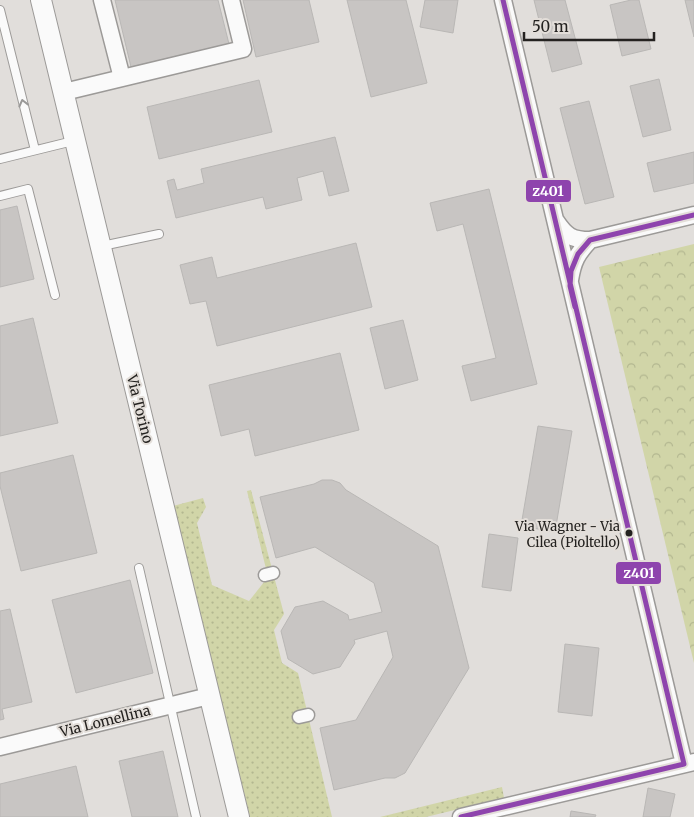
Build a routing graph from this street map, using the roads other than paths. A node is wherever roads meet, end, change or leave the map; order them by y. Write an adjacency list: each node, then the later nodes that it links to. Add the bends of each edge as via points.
1 (41, 0): 7 (street, Via Torino)
2 (102, 0): 6 (street)
3 (231, 0): 6 (street, via 243,49)
4 (502, 0): 13 (street)
5 (0, 10): 9 (lane, one-way to 5)
6 (122, 78): 7 (street)
7 (64, 92): 8 (street, Via Torino)
8 (75, 140): 9 (lane); 16 (street, Via Torino)
9 (35, 150): 10 (lane)
10 (0, 159)
11 (0, 196): 18 (lane, via 28,189)
12 (694, 214): 15 (street)
13 (554, 217): 15 (street, via 563,232 577,240); 17 (street)
14 (159, 234): 16 (lane)
15 (590, 240): 17 (street, via 578,253)
16 (101, 246): 20 (street, Via Torino)
17 (569, 282): 23 (street)
18 (55, 295)
19 (139, 568): 21 (lane)
20 (210, 696): 21 (street, Via Lomellina); 25 (street, Via Torino)
21 (170, 705): 22 (street, Via Lomellina); 24 (lane)
22 (0, 748)
23 (689, 763): 26 (street)
24 (196, 817)
25 (239, 817)
26 (461, 817)

